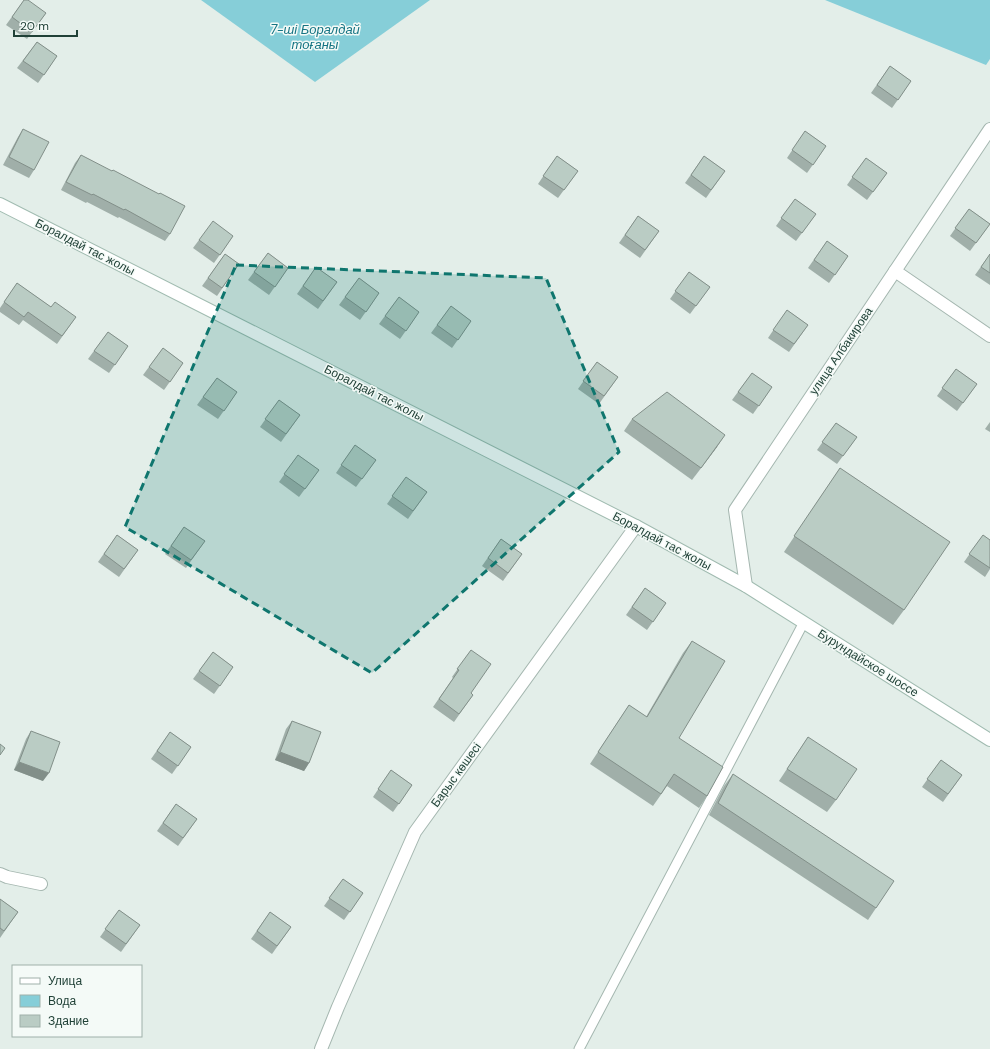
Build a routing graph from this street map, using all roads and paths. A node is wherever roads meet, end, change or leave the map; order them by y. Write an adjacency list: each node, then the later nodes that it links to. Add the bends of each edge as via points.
1 (990, 129): 3 (street, улица Албакирова)
2 (0, 204): 5 (street, Боралдай тас жолы)
3 (895, 271): 4 (street); 6 (street, улица Албакирова, via 735,510)
4 (990, 336)
5 (636, 526): 6 (street, Боралдай тас жолы); 11 (street, Барыс көшесі, via 415,832)
6 (746, 586): 7 (street, Бурундайское шоссе)
7 (804, 622): 8 (street, Бурундайское шоссе); 12 (lane)
8 (990, 740)
9 (0, 874): 10 (street)
10 (41, 884)
11 (321, 1049)
12 (579, 1049)

